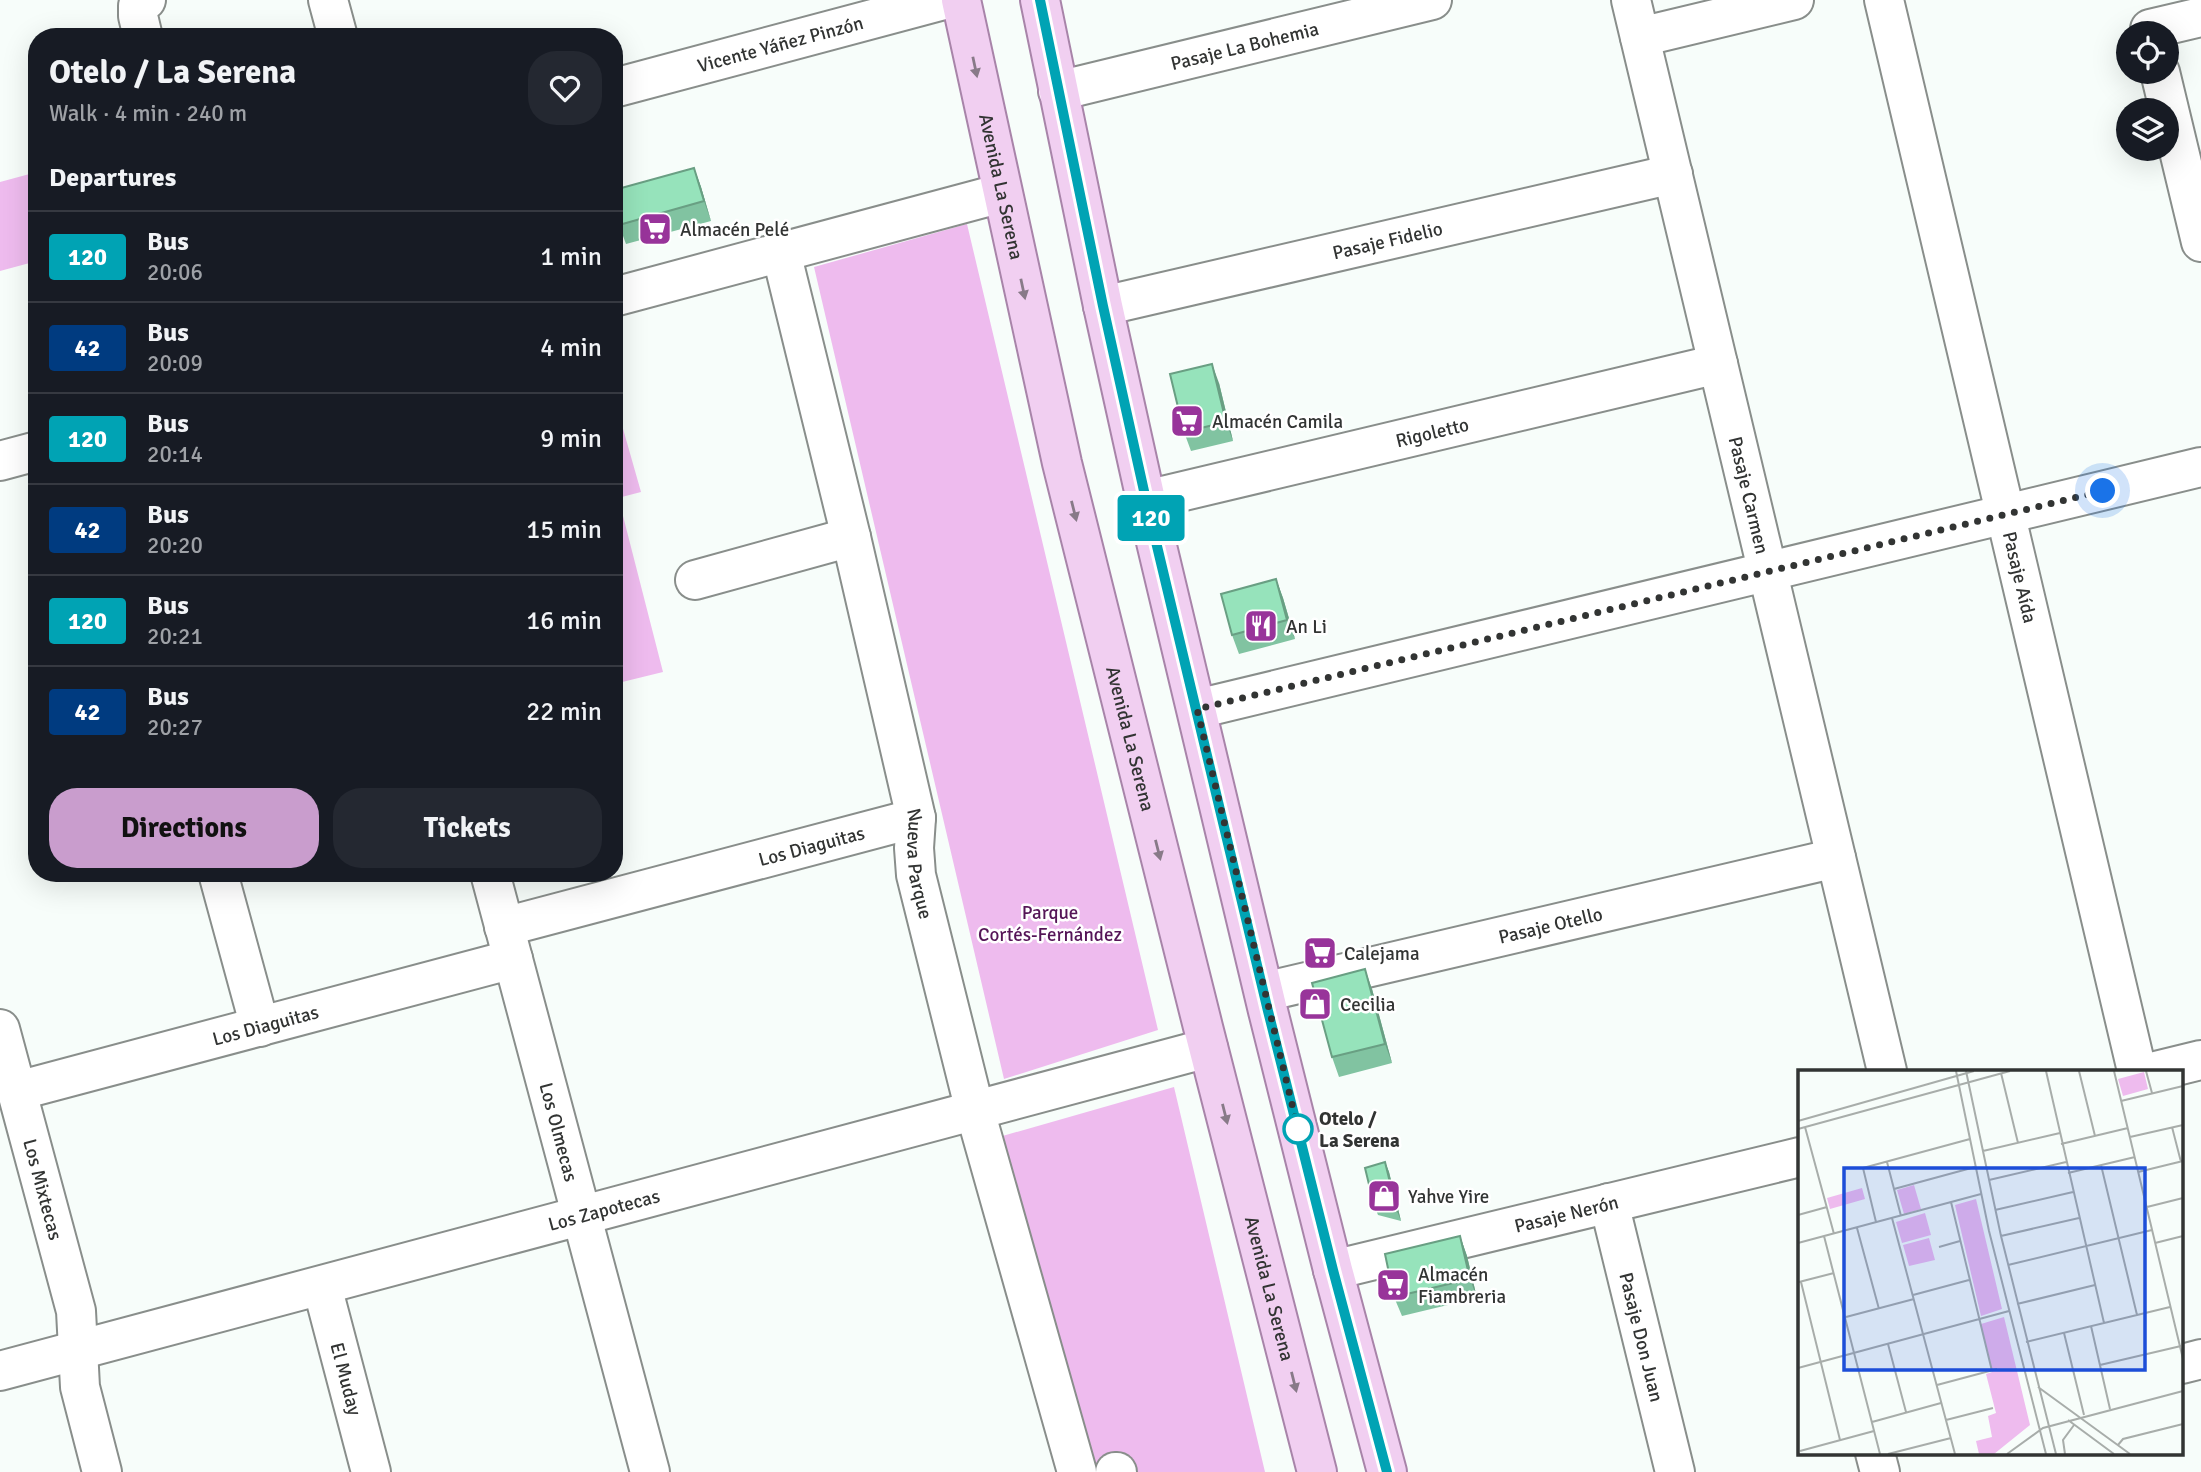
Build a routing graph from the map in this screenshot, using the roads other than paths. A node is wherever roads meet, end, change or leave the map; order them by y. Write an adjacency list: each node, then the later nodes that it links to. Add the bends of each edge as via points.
1 (328, 0): 11 (street)
2 (944, 0): 14 (street, Vicente Yáñez Pinzón)
3 (961, 0): 17 (main road, Avenida La Serena, one-way to 17)
4 (1040, 0): 15 (main road)
5 (1432, 0): 15 (street, Pasaje La Bohemia)
6 (1631, 0): 12 (street, Pasaje Carmen)
7 (1794, 0): 12 (street)
8 (1884, 0): 27 (street, Pasaje Aída)
9 (2201, 17): 10 (street)
10 (2148, 21)
11 (336, 28)
12 (1640, 37): 16 (street, Pasaje Carmen)
13 (2163, 84): 18 (street)
14 (623, 86)
15 (1058, 91): 21 (main road)
16 (1673, 173): 21 (street, Pasaje Fidelio); 22 (street, Pasaje Carmen)
17 (1002, 193): 19 (street); 40 (main road, Avenida La Serena, one-way to 40, via 1062,463)
18 (2201, 242)
19 (781, 252): 20 (street); 28 (street, Nueva Parque)
20 (623, 295)
21 (1103, 306): 26 (main road)
22 (1718, 364): 26 (street, Rigoletto); 29 (street, Pasaje Carmen)
23 (28, 454): 24 (street)
24 (0, 461)
25 (2201, 467): 27 (street)
26 (1146, 500): 31 (main road)
27 (2005, 514): 29 (street); 43 (street, Pasaje Aída)
28 (851, 537): 30 (street); 32 (street, Nueva Parque)
29 (1768, 572): 31 (street); 33 (street, Pasaje Carmen)
30 (695, 580)
31 (1197, 709): 37 (main road)
32 (916, 818): 36 (street, Los Diaguitas); 46 (street, Nueva Parque, via 916,875)
33 (1836, 858): 37 (street, Pasaje Otello); 42 (street, Pasaje Carmen)
34 (220, 882): 38 (street)
35 (492, 882): 36 (street, Los Olmecas)
36 (509, 943): 38 (street, Los Diaguitas); 49 (street, Los Olmecas)
37 (1264, 992): 50 (main road)
38 (260, 1027): 45 (street, Los Diaguitas)
39 (0, 1029): 45 (street, Los Mixtecas)
40 (1208, 1048): 46 (street, Los Zapotecas); 61 (main road, Avenida La Serena, one-way to 61)
41 (2201, 1060): 44 (street)
42 (1887, 1070)
43 (2137, 1070)
44 (2160, 1070)
45 (17, 1091): 52 (street, Los Mixtecas, via 76,1311)
46 (975, 1111): 49 (street, Los Zapotecas); 60 (street, Nueva Parque)
47 (1798, 1157): 48 (street, Pasaje Nerón)
48 (1609, 1203): 50 (street, Pasaje Nerón); 63 (street, Pasaje Don Juan)
49 (582, 1216): 51 (street, Los Zapotecas); 59 (street, Los Olmecas)
50 (1333, 1270): 62 (main road)
51 (322, 1286): 52 (street, Los Zapotecas); 58 (street, El Muday)
52 (78, 1351): 55 (street, Los Zapotecas); 57 (street, Los Mixtecas, via 80,1387)
53 (2201, 1359): 54 (street)
54 (2184, 1363)
55 (0, 1371)
56 (1875, 1454): 64 (street)
57 (102, 1472)
58 (371, 1472)
59 (650, 1472)
60 (1077, 1472)
61 (1317, 1472)
62 (1387, 1472)
63 (1675, 1472)
64 (1880, 1472)

